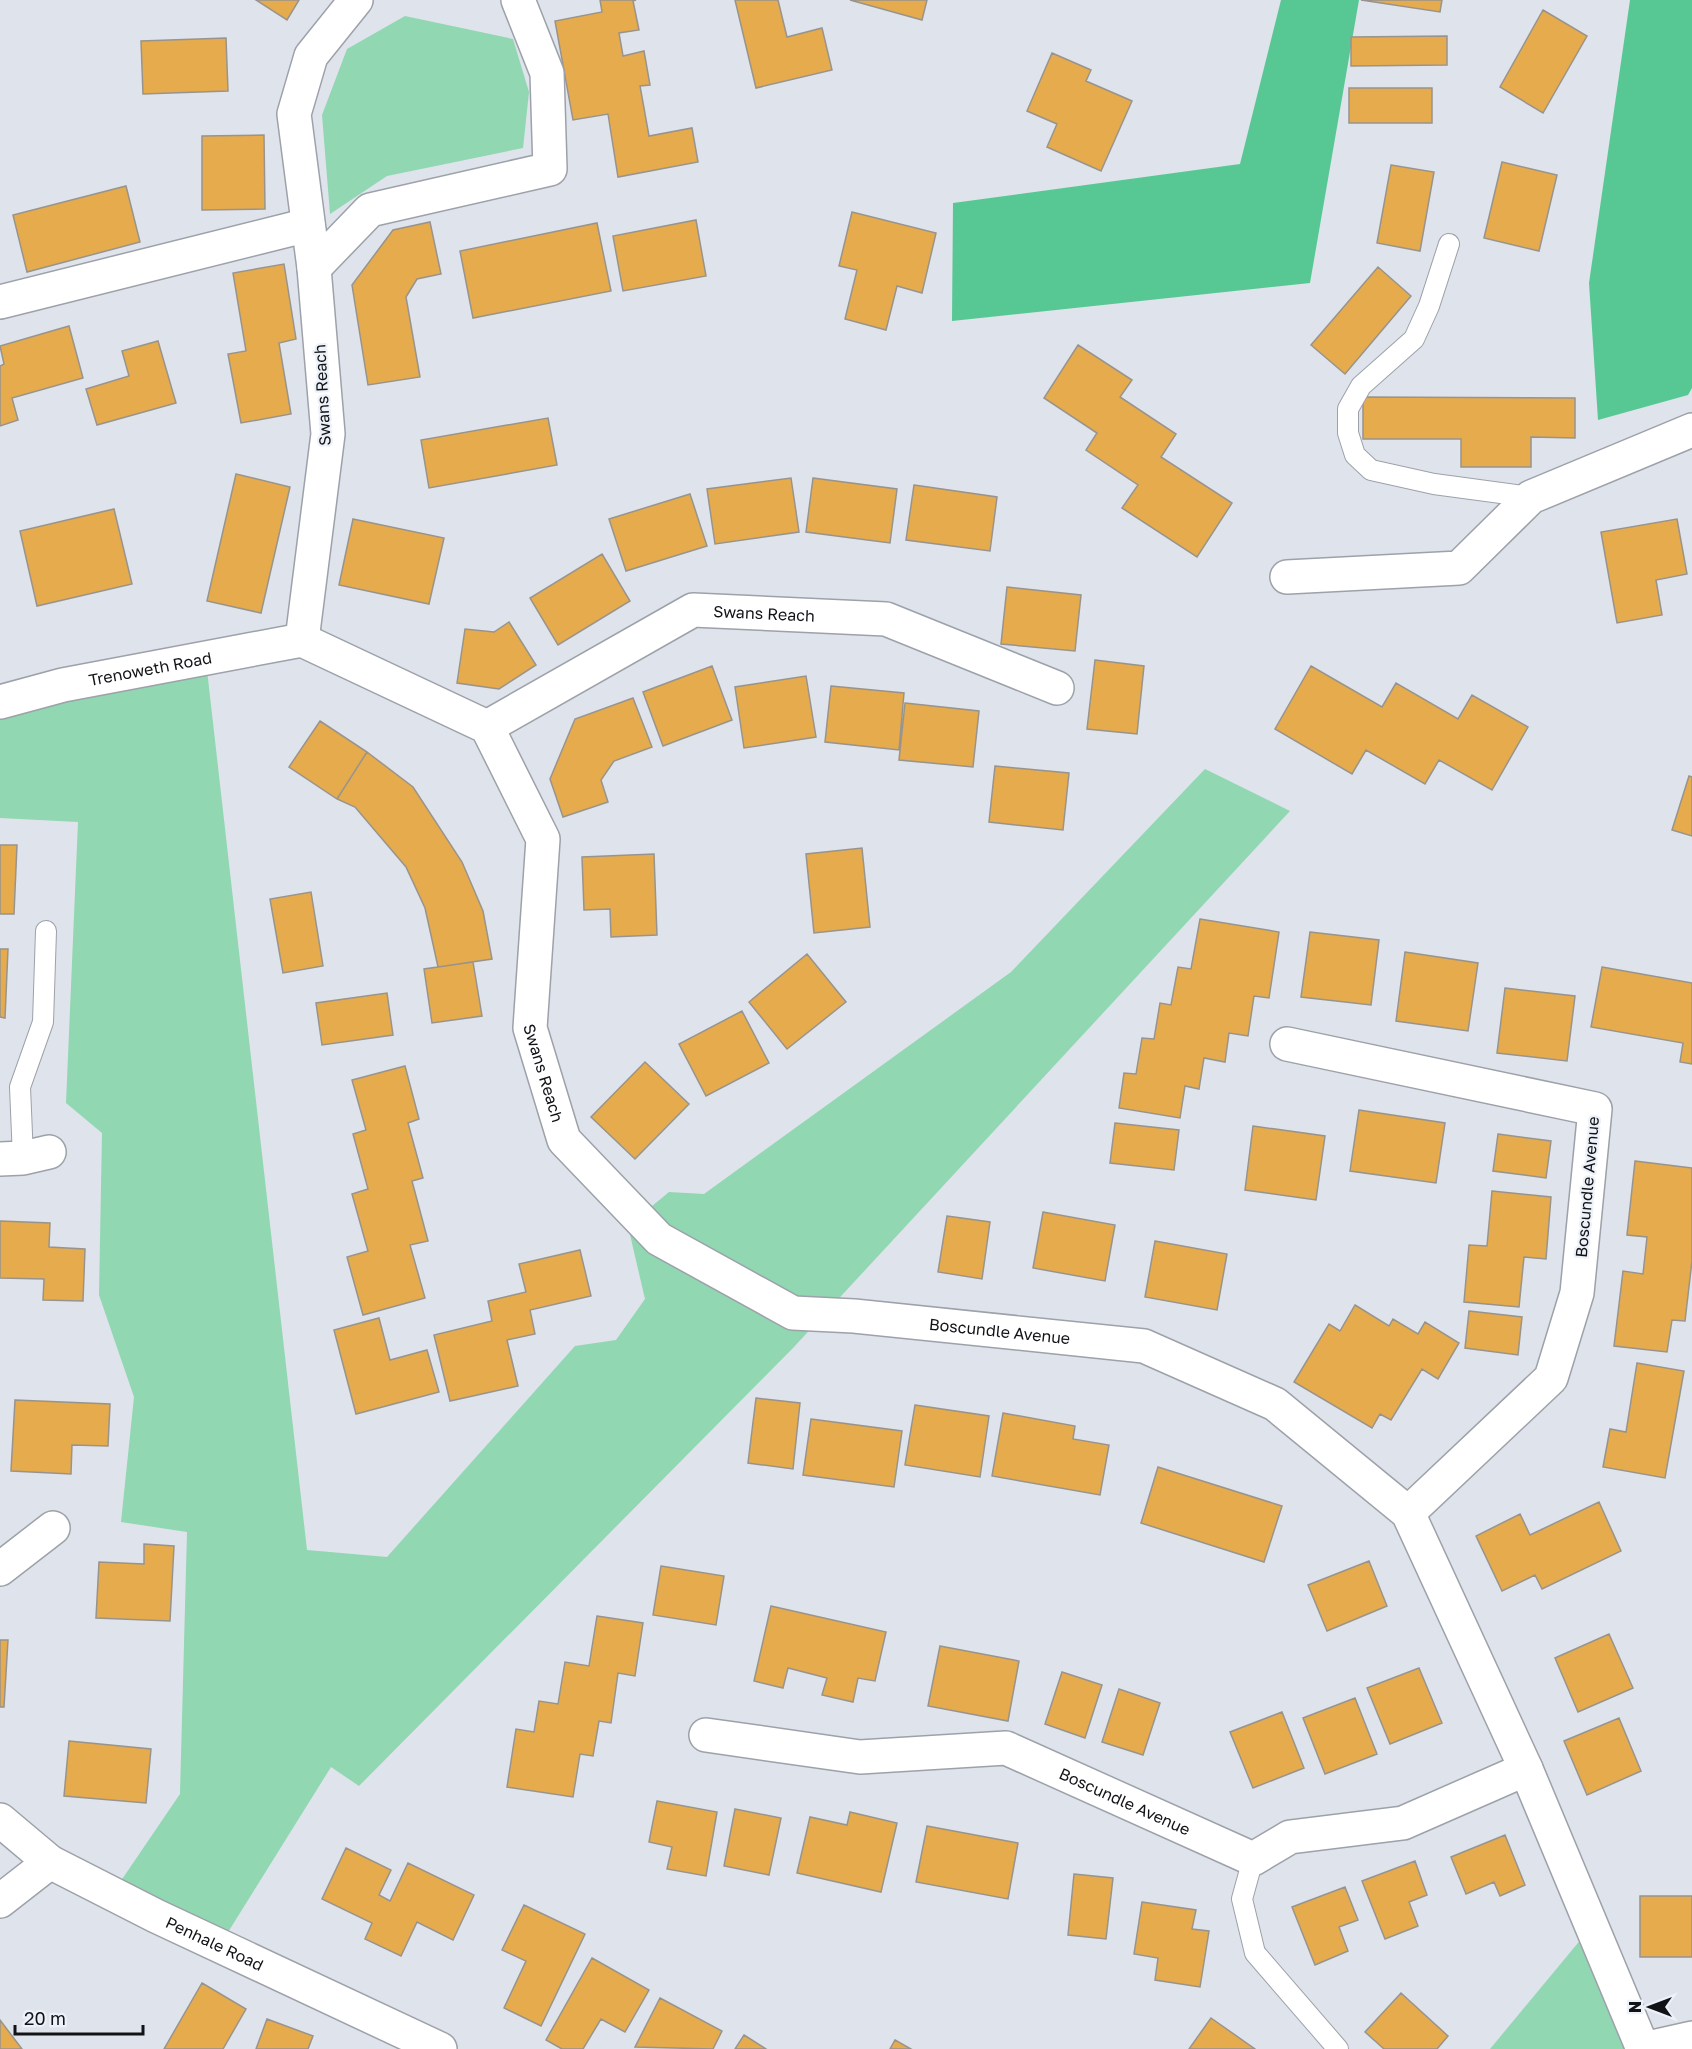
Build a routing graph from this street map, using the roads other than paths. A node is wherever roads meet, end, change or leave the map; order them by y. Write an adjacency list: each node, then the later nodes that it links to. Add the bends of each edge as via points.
1 (356, 0): 3 (street, Swans Reach, via 311,56 294,114)
2 (518, 0): 5 (street, via 547,73 550,169 370,210)
3 (308, 225): 5 (street, Swans Reach); 6 (street)
4 (1449, 244): 8 (lane, via 1414,339 1361,386 1348,410 1348,433 1355,455 1371,470 1434,484)
5 (314, 268): 10 (street, Swans Reach, via 328,434)
6 (0, 302)
7 (1692, 430): 8 (street)
8 (1531, 497): 9 (street, via 1459,568)
9 (1287, 577)
10 (302, 640): 12 (street, Trenoweth Road, via 63,685); 13 (street)
11 (1057, 688): 13 (street, Swans Reach, via 886,619 693,610)
12 (0, 702)
13 (487, 727): 17 (street, Swans Reach, via 543,839 530,1028 564,1140 659,1239)
14 (46, 931): 16 (lane, via 43,1022 20,1087)
15 (1287, 1044): 18 (street, Boscundle Avenue, via 1595,1109 1577,1293 1551,1378)
16 (24, 1156)
17 (793, 1313): 18 (street, Boscundle Avenue, via 1144,1346 1275,1404)
18 (1408, 1513): 22 (street, Boscundle Avenue)
19 (53, 1528): 20 (street)
20 (0, 1569)
21 (705, 1735): 24 (street, Boscundle Avenue, via 860,1757 1006,1748)
22 (1527, 1769): 24 (street, via 1403,1823 1290,1837); 30 (street, Boscundle Avenue)
23 (0, 1820): 25 (street, Penhale Road)
24 (1253, 1859): 29 (lane, via 1242,1899 1255,1953)
25 (50, 1862): 26 (street); 28 (street, Penhale Road)
26 (0, 1901)
27 (1692, 2038): 30 (street)
28 (440, 2049)
29 (1338, 2049)
30 (1643, 2049)

